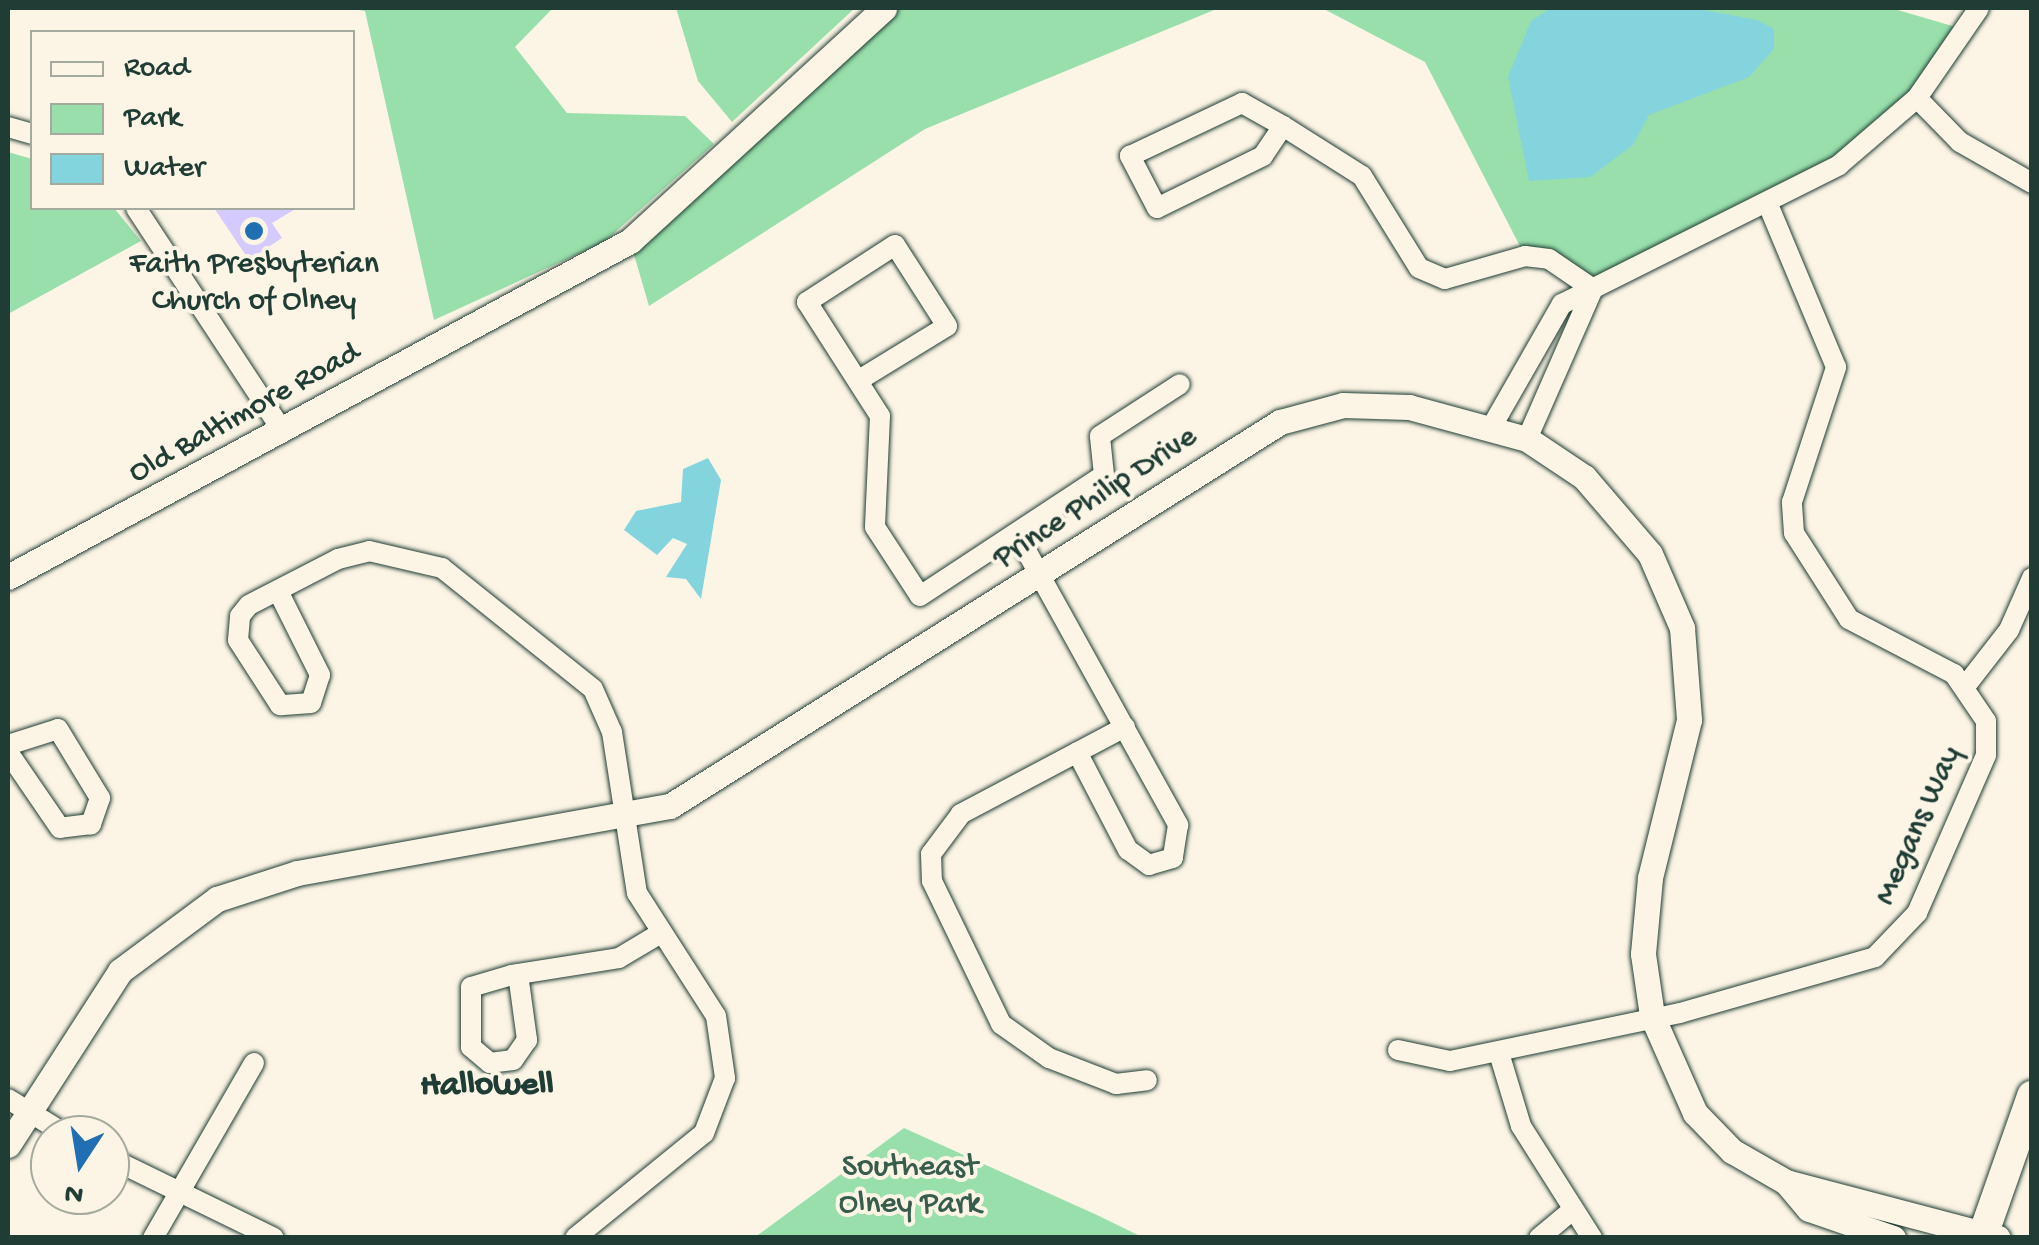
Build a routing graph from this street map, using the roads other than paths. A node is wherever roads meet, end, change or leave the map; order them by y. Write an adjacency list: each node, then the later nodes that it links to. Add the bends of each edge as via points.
1 (884, 8): 12 (street, Old Baltimore Road, via 630,241)
2 (1979, 8): 3 (street)
3 (1916, 98): 5 (street, via 1960,142); 6 (street, via 1838,165)
4 (1283, 126): 4 (street, via 1242,103 1130,156 1157,208 1263,156); 8 (street, via 1362,176 1419,268 1445,278 1537,257)
5 (2032, 183)
6 (1770, 207): 8 (street); 19 (street, via 1836,367 1792,502 1794,533 1849,619)
7 (137, 210): 12 (street)
8 (1593, 289): 11 (street, via 1546,324); 13 (street)
9 (859, 380): 9 (street, via 947,326 895,245 807,302); 14 (street, via 880,416 875,527 920,596)
10 (1180, 384): 14 (street, via 1100,436 1104,475)
11 (1492, 426): 13 (street, Prince Philip Drive); 15 (street, Prince Philip Drive, via 1408,406 1343,405 1296,417)
12 (283, 432): 16 (street, Old Baltimore Road)
13 (1527, 439): 26 (street, Prince Philip Drive, via 1611,502 1650,554 1682,628 1689,720 1643,925)
14 (1017, 534): 15 (street)
15 (1043, 571): 20 (street); 23 (street, Prince Philip Drive, via 730,777)
16 (8, 577)
17 (2032, 578): 19 (street, via 2009,630)
18 (278, 591): 18 (street, via 320,675 315,697 296,708 270,698 236,635 248,605); 23 (street, via 369,550 442,568 558,652 593,689 612,732)
19 (1967, 684): 26 (street, Megans Way, via 1986,722 1986,755 1900,939 1861,963)
20 (1124, 727): 22 (street); 22 (street, via 1181,833 1167,862 1149,865 1128,850)
21 (8, 748): 21 (street, via 60,828 91,824 100,798 58,729)
22 (1076, 752): 30 (street, via 961,814 931,854 932,882 1001,1024 1049,1058 1116,1084)
23 (624, 818): 24 (street, via 637,893); 32 (street, Prince Philip Drive, via 297,873 217,899 120,971)
24 (662, 933): 25 (street, via 619,958); 41 (street, via 716,1016 726,1078 718,1105 684,1154)
25 (518, 974)
26 (1652, 1016): 28 (street, Megans Way); 35 (street, Prince Philip Drive, via 1696,1113 1732,1151)
27 (1398, 1050): 28 (street, Megans Way, via 1450,1061)
28 (1500, 1053): 37 (street, via 1521,1126)
29 (254, 1063): 36 (street)
30 (1148, 1080)
31 (2032, 1096): 38 (main road)
32 (17, 1106): 33 (street, Prince Philip Drive)
33 (8, 1145)
34 (130, 1169): 36 (street)
35 (1786, 1182): 38 (street, Prince Philip Drive); 44 (street, Prince Philip Drive, via 1809,1209)
36 (177, 1195): 39 (street); 40 (street)
37 (1570, 1212): 42 (street); 43 (street)
38 (1988, 1236)
39 (154, 1238)
40 (274, 1238)
41 (575, 1238)
42 (1540, 1238)
43 (1592, 1238)
44 (1893, 1238)

